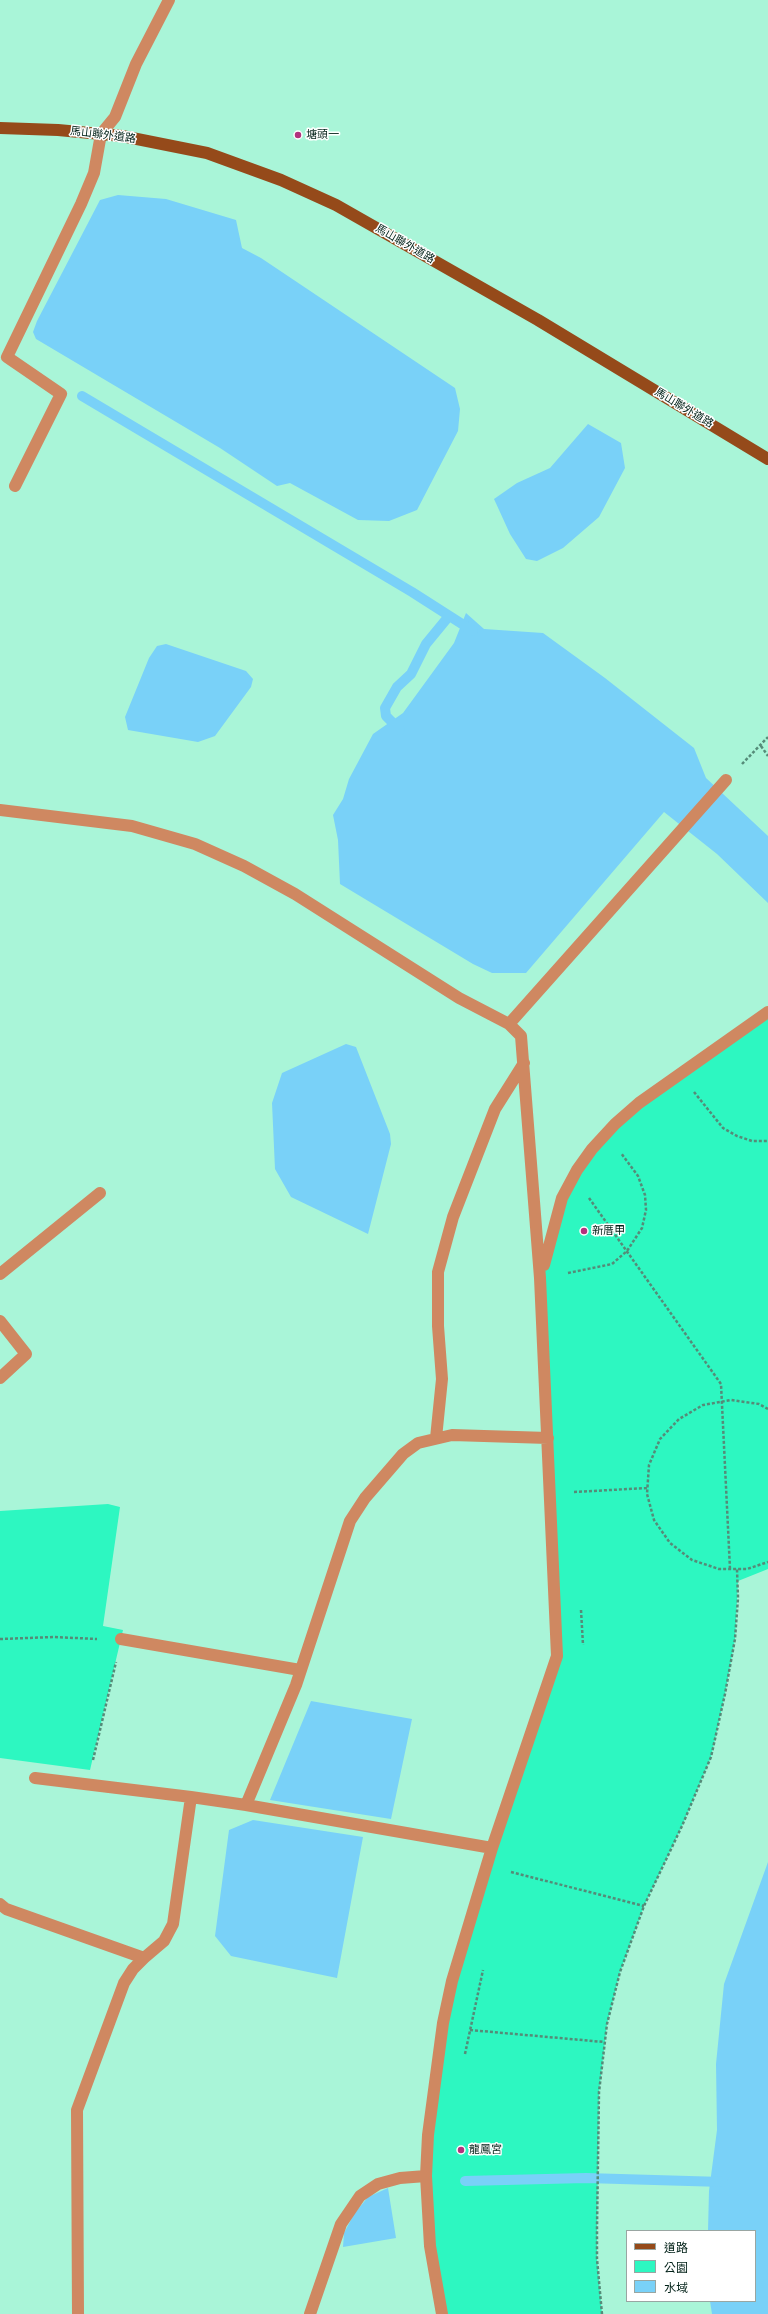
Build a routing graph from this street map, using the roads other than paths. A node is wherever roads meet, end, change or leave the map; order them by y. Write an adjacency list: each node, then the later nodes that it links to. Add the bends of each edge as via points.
1 (169, 0): 3 (street, via 136,64 115,117)
2 (2, 128): 3 (main road, 馬山聯外道路)
3 (101, 134): 4 (main road, 馬山聯外道路, via 207,153 281,180 336,205 538,320); 5 (street, via 94,173 81,204 7,357 61,394)
4 (768, 459)
5 (15, 486)
6 (726, 780): 9 (street, via 675,834)
7 (0, 810): 9 (street, via 132,826 195,844 270,880 459,998)
8 (768, 1012): 13 (street, via 639,1104 592,1149 562,1198)
9 (509, 1024): 10 (street, via 521,1036)
10 (524, 1063): 13 (street); 16 (street, via 495,1109 453,1217 438,1272 438,1326 442,1379)
11 (100, 1193): 12 (street)
12 (0, 1274)
13 (540, 1278): 17 (street)
14 (0, 1321): 15 (street, via 26,1354)
15 (0, 1378)
16 (436, 1438): 17 (street, via 452,1435); 19 (street, via 418,1443 403,1454 365,1498 350,1521)
17 (548, 1438): 23 (street, via 557,1656)
18 (121, 1639): 19 (street)
19 (300, 1670): 22 (street)
20 (35, 1778): 21 (street)
21 (191, 1797): 22 (street); 25 (street, via 173,1924 164,1941)
22 (246, 1805): 23 (street)
23 (492, 1848): 26 (street, via 456,1967 443,2023 428,2135)
24 (0, 1904): 25 (street, via 6,1909)
25 (144, 1958): 27 (street, via 124,1983 77,2110)
26 (426, 2176): 28 (street, via 400,2178 378,2184 360,2196 341,2224); 29 (street, via 430,2246)
27 (78, 2314)
28 (310, 2314)
29 (442, 2314)

